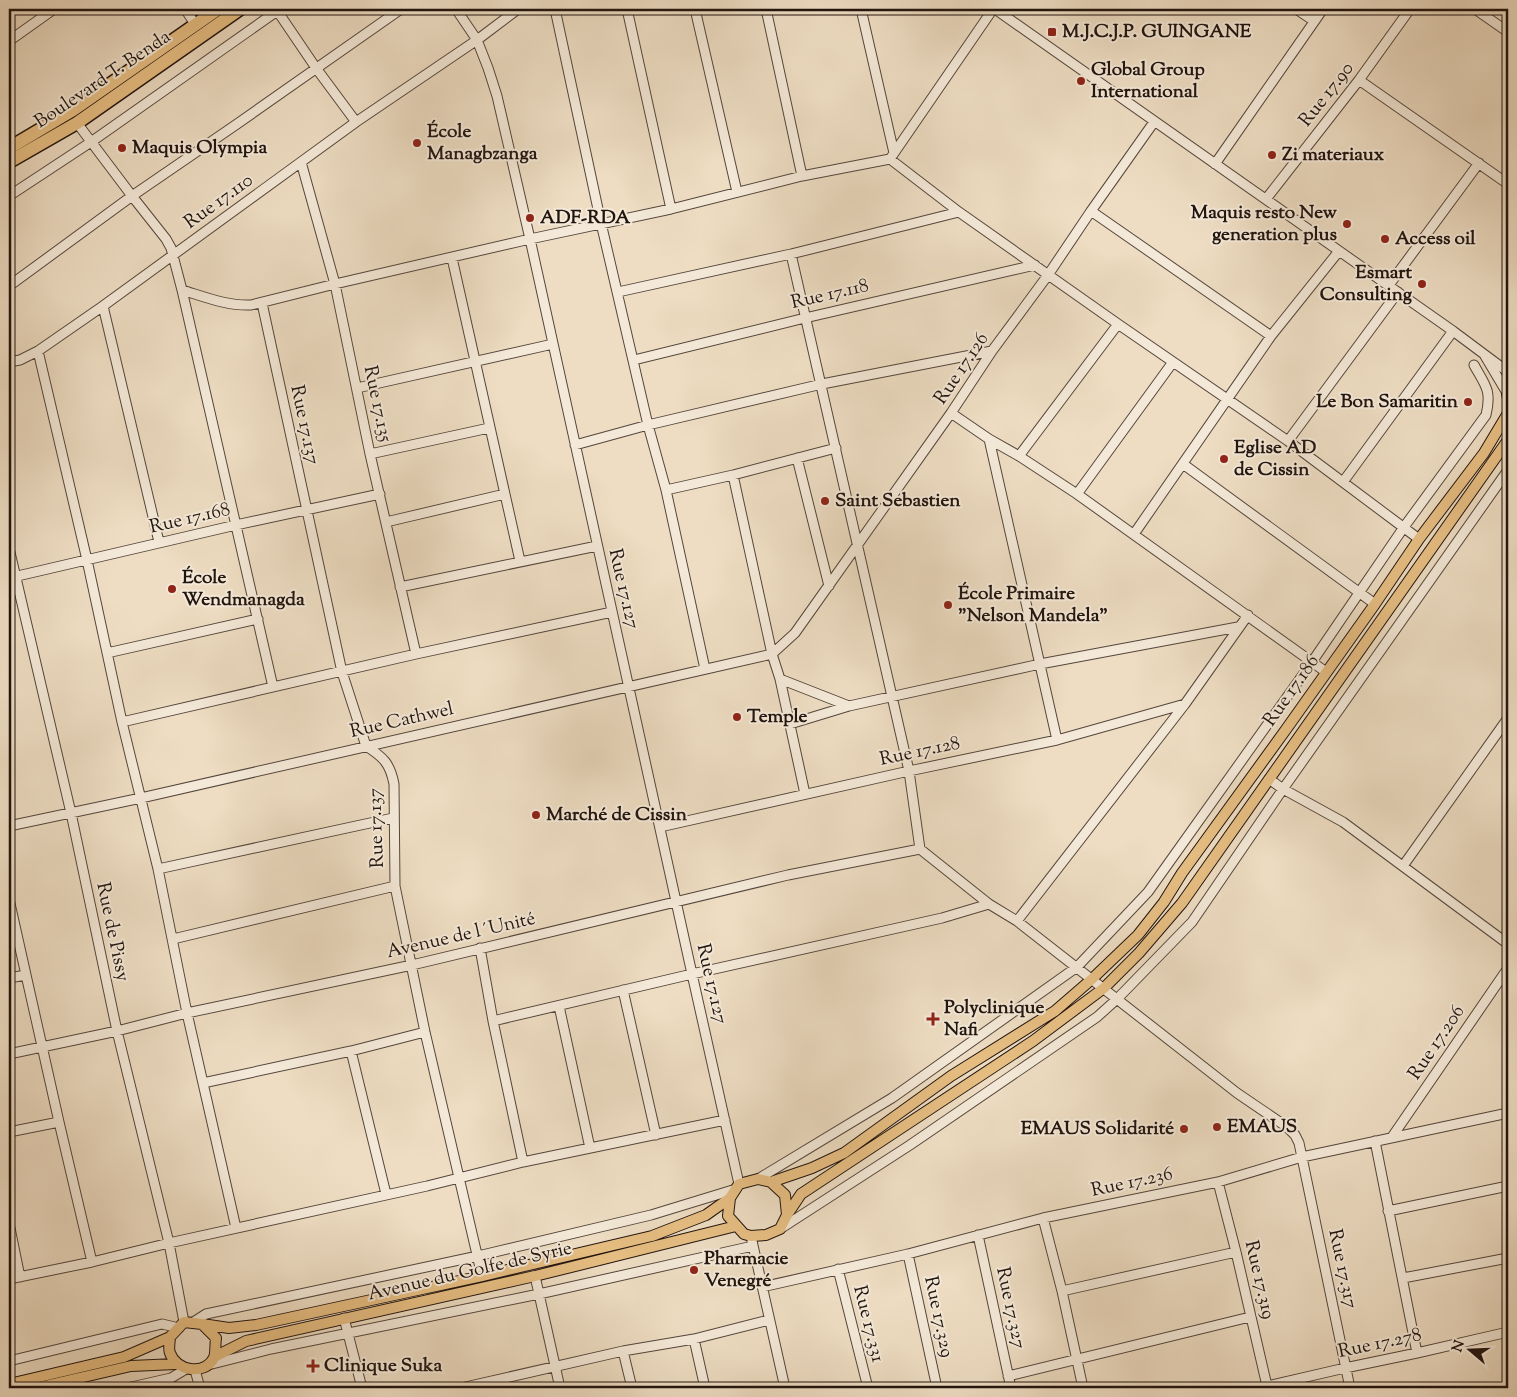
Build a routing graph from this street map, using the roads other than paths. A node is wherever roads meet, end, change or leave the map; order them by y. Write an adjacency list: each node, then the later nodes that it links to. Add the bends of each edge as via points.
1 (54, 9): 24 (street)
2 (185, 9): 21 (street)
3 (218, 9): 21 (highway, Boulevard T. Benda)
4 (240, 9): 29 (highway, Boulevard T. Benda)
5 (278, 9): 25 (street); 30 (street)
6 (401, 9): 25 (street)
7 (456, 9): 23 (street, Rue 17.127)
8 (518, 9): 23 (street, Rue 17.110)
9 (555, 9): 46 (street)
10 (628, 9): 43 (street)
11 (695, 9): 39 (street)
12 (766, 9): 37 (street)
13 (861, 9): 32 (street)
14 (994, 9): 19 (street); 32 (street)
15 (1296, 9): 20 (street)
16 (1323, 9): 20 (street)
17 (1410, 9): 26 (street, Rue 17.90)
18 (1475, 9): 22 (street)
19 (1007, 12): 28 (street)
20 (1314, 21): 36 (street)
21 (195, 24): 31 (highway, Boulevard T. Benda, via 73,110)
22 (1508, 32)
23 (477, 40): 27 (street, Rue 17.110); 47 (street, Rue 17.127, via 496,96)
24 (9, 41)
25 (316, 68): 27 (street); 41 (street)
26 (1360, 80): 35 (street); 42 (street, Rue 17.90)
27 (356, 122): 34 (street, Rue 17.110)
28 (1154, 122): 36 (street); 44 (street, Rue 17.126)
29 (77, 123): 30 (street); 33 (highway, Boulevard T. Benda)
30 (91, 142): 40 (street); 41 (street)
31 (9, 148)
32 (892, 156): 37 (street); 45 (street)
33 (9, 162)
34 (301, 162): 50 (street, Rue 17.110); 54 (street, Rue 17.135)
35 (1479, 163): 38 (street); 56 (street)
36 (1215, 164): 42 (street)
37 (802, 176): 39 (street)
38 (1508, 184)
39 (738, 192): 43 (street)
40 (9, 196)
41 (132, 196): 50 (street, via 166,239); 55 (street)
42 (1266, 200): 48 (street)
43 (671, 208): 46 (street)
44 (1091, 211): 53 (street, Rue 17.126); 65 (street)
45 (959, 212): 49 (street); 52 (street)
46 (601, 223): 47 (street); 58 (street)
47 (530, 239): 51 (street); 66 (street, Rue 17.127)
48 (1339, 251): 56 (street); 65 (street)
49 (791, 254): 58 (street); 62 (street)
50 (172, 256): 57 (street); 61 (street, Rue 17.110)
51 (452, 258): 54 (street); 72 (street)
52 (1035, 265): 53 (street); 62 (street, Rue 17.118)
53 (1048, 275): 63 (street); 68 (street, Rue 17.126)
54 (334, 284): 60 (street); 77 (street, Rue 17.135)
55 (9, 286)
56 (1389, 286): 59 (street)
57 (182, 290): 60 (street, via 239,306); 102 (street)
58 (618, 292): 70 (street)
59 (1398, 292): 64 (street); 86 (street)
60 (262, 303): 100 (street, Rue 17.137)
61 (103, 306): 67 (street, Rue 17.110); 106 (street)
62 (805, 318): 70 (street, Rue 17.118); 76 (street)
63 (1118, 324): 73 (street); 90 (street)
64 (1453, 331): 69 (street); 95 (street)
65 (1271, 336): 79 (street)
66 (553, 344): 72 (street); 87 (street, Rue 17.127)
67 (38, 351): 71 (street, Rue 17.110); 110 (street)
68 (992, 351): 76 (street); 80 (street, Rue 17.126)
69 (1482, 352): 75 (street); 78 (street)
70 (634, 360): 82 (street)
71 (9, 362)
72 (474, 362): 77 (street); 83 (street)
73 (1173, 362): 79 (street); 99 (street)
74 (1474, 364): 103 (street, via 1489,392 1486,414)
75 (1508, 372)
76 (822, 384): 82 (street); 88 (street)
77 (357, 388): 89 (street, Rue 17.135)
78 (1508, 394)
79 (1228, 400): 86 (street); 92 (street)
80 (951, 413): 84 (street); 107 (street, Rue 17.126)
81 (1508, 413): 105 (main road, Rue 17.186, via 1484,453)
82 (648, 425): 87 (street); 96 (street)
83 (489, 428): 89 (street); 98 (street)
84 (989, 439): 90 (street); 126 (street)
85 (1508, 440): 142 (main road)
86 (1288, 441): 95 (street)
87 (575, 445): 108 (street, Rue 17.127)
88 (836, 448): 91 (street); 107 (street)
89 (370, 454): 97 (street, Rue 17.135)
90 (1019, 456): 99 (street)
91 (797, 458): 94 (street); 113 (street)
92 (1182, 464): 104 (street); 115 (street)
93 (1508, 470): 143 (street)
94 (732, 475): 96 (street); 124 (street)
95 (1343, 482): 103 (street)
96 (666, 490): 127 (street)
97 (380, 494): 100 (street, Rue 17.168); 101 (street, Rue 17.135)
98 (505, 494): 101 (street); 111 (street)
99 (1077, 494): 104 (street)
100 (306, 510): 102 (street, Rue 17.168); 128 (street, Rue 17.137)
101 (386, 522): 114 (street, Rue 17.135)
102 (236, 525): 106 (street, Rue 17.168); 119 (street)
103 (1404, 527): 105 (street); 115 (street)
104 (1134, 534): 118 (street)
105 (1419, 539): 116 (main road, Rue 17.186)
106 (159, 542): 110 (street, Rue 17.168)
107 (857, 545): 113 (street, Rue 17.126); 133 (street)
108 (597, 546): 111 (street); 117 (street, Rue 17.127)
109 (9, 548): 112 (street, Rue de Pissy)
110 (87, 560): 112 (street, Rue 17.168); 122 (street)
111 (520, 561): 114 (street)
112 (12, 577): 146 (street, Rue de Pissy)
113 (829, 586): 121 (street, Rue 17.126)
114 (400, 587): 123 (street, Rue 17.135)
115 (1359, 593): 116 (street); 125 (street)
116 (1375, 604): 129 (main road, Rue 17.186)
117 (612, 612): 123 (street); 131 (street, Rue 17.127)
118 (1248, 615): 120 (street); 125 (street)
119 (258, 619): 122 (street); 132 (street)
120 (1238, 627): 126 (street); 134 (street)
121 (795, 633): 124 (street, Rue Cathwel)
122 (107, 653): 137 (street)
123 (416, 654): 128 (street)
124 (772, 654): 127 (street, Rue Cathwel); 130 (street)
125 (1312, 662): 129 (street); 162 (street, via 1148,892)
126 (1040, 664): 133 (street); 139 (street)
127 (705, 669): 131 (street, Rue Cathwel)
128 (342, 672): 132 (street); 140 (street, Rue 17.137)
129 (1326, 672): 167 (main road, Rue 17.186, via 1164,902 1138,936)
130 (780, 680): 135 (street); 138 (street)
131 (629, 686): 140 (street, Rue Cathwel); 149 (street, Rue 17.127)
132 (273, 687): 137 (street)
133 (892, 697): 135 (street); 141 (street)
134 (1185, 704): 139 (street, Rue 17.128); 157 (street)
135 (849, 706): 138 (street)
136 (1508, 718): 151 (street)
137 (122, 722): 145 (street)
138 (790, 724): 144 (street)
139 (1056, 740): 141 (street, Rue 17.128)
140 (366, 746): 145 (street, Rue Cathwel); 147 (street, Rue 17.137, via 382,756 392,774)
141 (909, 771): 144 (street, Rue 17.128); 150 (street)
142 (1269, 779): 143 (street); 168 (main road, via 1182,903)
143 (1283, 789): 151 (street, via 1343,822); 170 (street, via 1192,922)
144 (805, 794): 149 (street, Rue 17.128)
145 (141, 798): 146 (street, Rue Cathwel); 152 (street)
146 (71, 813): 148 (street, Rue Cathwel); 174 (street, Rue de Pissy)
147 (394, 818): 152 (street); 153 (street, Rue 17.137)
148 (9, 826)
149 (660, 827): 155 (street, Rue 17.127)
150 (920, 848): 155 (street, Avenue de l´Unité); 156 (street, Rue 17.317)
151 (1403, 866): 159 (street)
152 (158, 870): 158 (street)
153 (395, 886): 158 (street); 161 (street, Rue 17.137)
154 (9, 899): 165 (street)
155 (677, 902): 160 (street, Avenue de l´Unité); 164 (street, Rue 17.127)
156 (989, 904): 157 (street, Rue 17.317); 164 (street, via 942,918)
157 (1017, 921): 162 (street, Rue 17.317)
158 (173, 939): 172 (street)
159 (1508, 944)
160 (480, 948): 161 (street, Avenue de l´Unité); 173 (street)
161 (412, 966): 172 (street, Avenue de l´Unité); 175 (street, Rue 17.137)
162 (1077, 967): 167 (street, Rue 17.317); 191 (street, via 892,1098)
163 (1508, 968): 185 (street, Rue 17.206)
164 (692, 974): 169 (street); 181 (street, Rue 17.127)
165 (26, 975): 166 (street); 176 (street)
166 (9, 978)
167 (1092, 979): 168 (street, Rue 17.317); 192 (main road, Rue 17.186, via 1055,1011 951,1076 844,1153)
168 (1104, 988): 170 (street, Rue 17.317); 199 (main road, via 1033,1041 802,1194)
169 (623, 990): 171 (street); 184 (street)
170 (1117, 999): 188 (street, Rue 17.317, via 1237,1093 1287,1127 1299,1143); 204 (street, via 1097,1017 910,1146)
171 (559, 1006): 173 (street); 187 (street)
172 (187, 1013): 174 (street, Avenue de l´Unité); 179 (street)
173 (493, 1021): 189 (street)
174 (117, 1031): 176 (street, Avenue de l´Unité); 207 (street, Rue de Pissy)
175 (425, 1032): 177 (street); 190 (street, Rue 17.137)
176 (42, 1046): 178 (street, Avenue de l´Unité); 182 (street)
177 (351, 1051): 179 (street); 196 (street)
178 (9, 1054)
179 (203, 1083): 203 (street)
180 (1508, 1113): 185 (street, Rue 17.236)
181 (725, 1120): 184 (street); 194 (street, Rue 17.127)
182 (59, 1122): 183 (street); 212 (street)
183 (9, 1132)
184 (656, 1135): 187 (street)
185 (1392, 1137): 186 (street, Rue 17.236)
186 (1375, 1141): 188 (street, Rue 17.236); 198 (street)
187 (590, 1148): 189 (street)
188 (1302, 1157): 193 (street, Rue 17.236); 237 (street, Rue 17.317)
189 (523, 1162): 190 (street)
190 (460, 1177): 196 (street); 210 (street, Rue 17.137)
191 (758, 1179): 192 (main road); 194 (main road)
192 (771, 1182): 199 (main road, via 786,1195)
193 (1218, 1182): 200 (street, Rue 17.236); 208 (street, Rue 17.319)
194 (738, 1186): 197 (main road); 210 (street, via 651,1215)
195 (1508, 1186): 198 (street)
196 (386, 1194): 203 (street)
197 (730, 1198): 202 (main road, via 728,1216); 214 (main road, via 706,1214 652,1236)
198 (1388, 1211): 217 (street)
199 (787, 1215): 204 (main road)
200 (1043, 1218): 205 (street, Rue 17.236); 220 (street)
201 (9, 1222): 216 (street)
202 (736, 1226): 206 (main road); 215 (main road, Avenue du Golfe de Syrie)
203 (236, 1228): 207 (street)
204 (780, 1229): 206 (main road)
205 (978, 1235): 209 (street, Rue 17.236); 239 (street, Rue 17.327)
206 (752, 1241): 219 (street); 221 (street)
207 (169, 1243): 212 (street); 225 (street, Rue de Pissy)
208 (1236, 1252): 220 (street); 222 (street, Rue 17.319)
209 (908, 1254): 213 (street, Rue 17.236); 252 (street, Rue 17.329)
210 (478, 1256): 214 (street, Rue 17.137); 225 (street, via 206,1314)
211 (1508, 1258): 217 (street)
212 (92, 1262): 216 (street)
213 (838, 1269): 219 (street, Rue 17.236); 251 (street, Rue 17.331)
214 (482, 1276): 225 (main road, via 256,1326 229,1328)
215 (535, 1276): 221 (street); 223 (main road, Avenue du Golfe de Syrie)
216 (20, 1277): 218 (street)
217 (1403, 1278): 231 (street)
218 (9, 1279)
219 (762, 1286): 224 (street)
220 (1062, 1291): 232 (street)
221 (539, 1294): 227 (street); 236 (street)
222 (1250, 1317): 232 (street); 241 (street, Rue 17.319)
223 (344, 1318): 227 (street); 234 (main road, Avenue du Golfe de Syrie, via 246,1340)
224 (769, 1320): 229 (street); 250 (street)
225 (189, 1324): 228 (main road); 233 (street, via 162,1324); 234 (main road, via 216,1338)
226 (1508, 1332): 231 (street, Rue 17.278)
227 (347, 1334): 234 (street); 245 (street)
228 (170, 1337): 235 (main road, via 169,1352); 240 (main road, via 124,1356)
229 (694, 1339): 230 (street); 249 (street)
230 (623, 1351): 236 (street); 248 (street)
231 (1417, 1353): 237 (street, Rue 17.278)
232 (1076, 1359): 239 (street); 254 (street)
233 (9, 1361)
234 (211, 1361): 238 (main road)
235 (176, 1364): 238 (main road); 242 (main road, via 131,1366)
236 (555, 1367): 246 (street); 247 (street)
237 (1345, 1368): 241 (street, Rue 17.278); 255 (street, Rue 17.317)
238 (190, 1370): 243 (street); 244 (street)
239 (1008, 1376): 253 (street, Rue 17.327)
240 (9, 1384)
241 (1263, 1387)
242 (36, 1388)
243 (128, 1388)
244 (200, 1388)
245 (362, 1388)
246 (461, 1388)
247 (560, 1388)
248 (632, 1388)
249 (705, 1388)
250 (785, 1388)
251 (868, 1388)
252 (937, 1388)
253 (1011, 1388)
254 (1083, 1388)
255 (1350, 1388)

